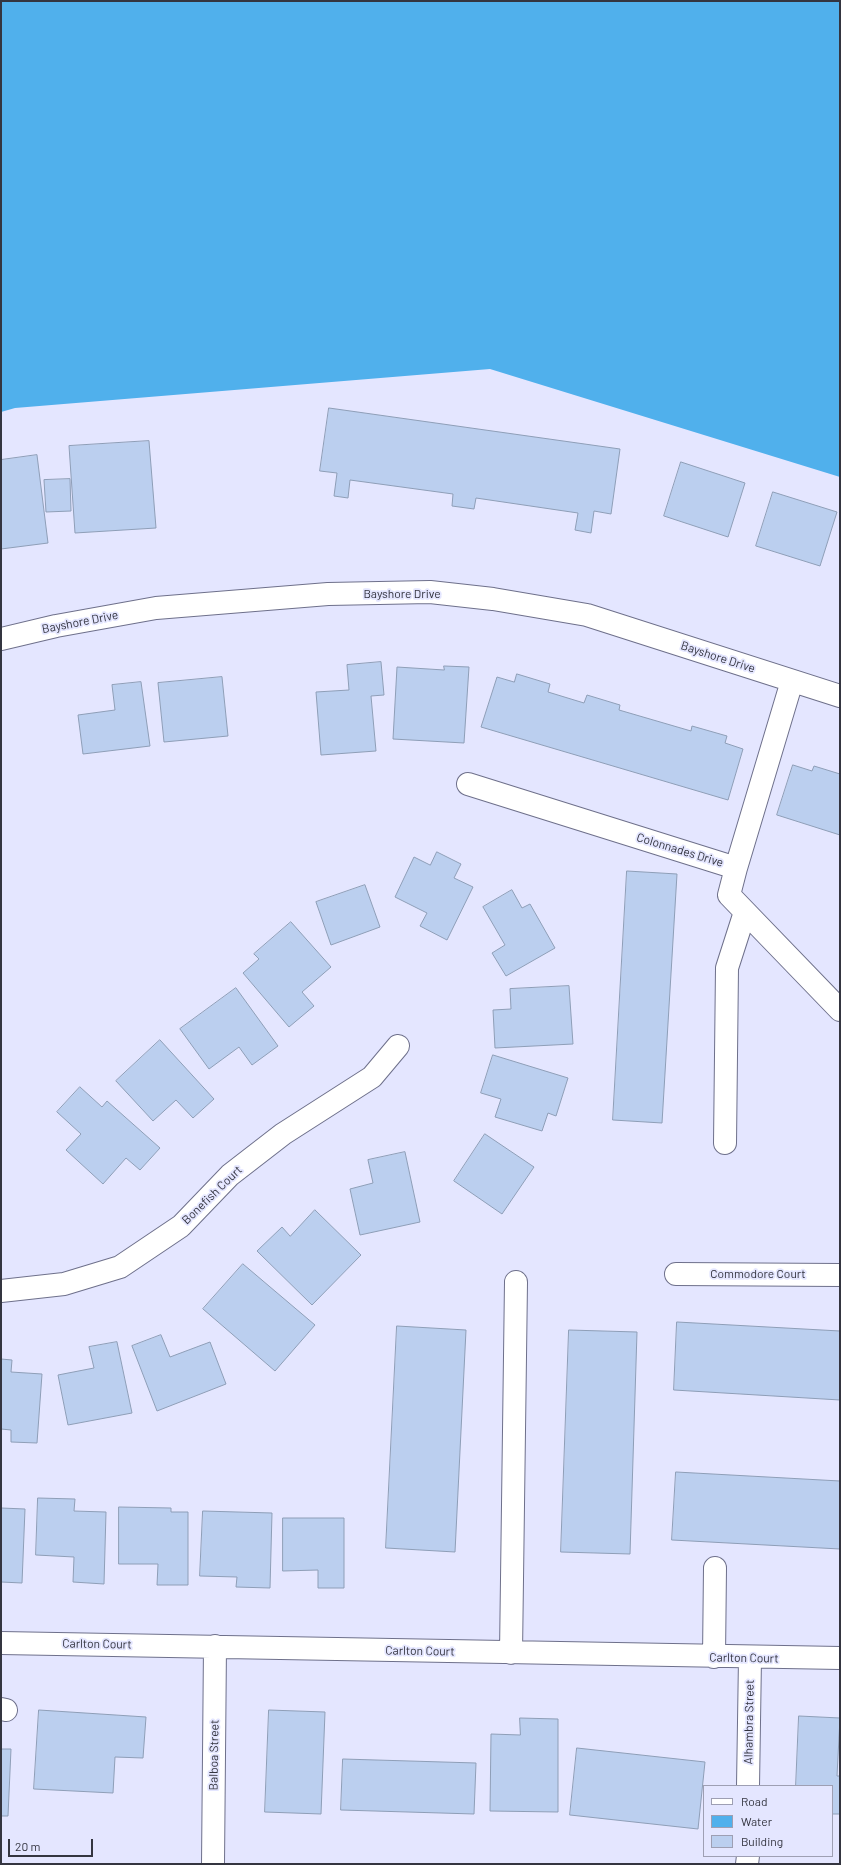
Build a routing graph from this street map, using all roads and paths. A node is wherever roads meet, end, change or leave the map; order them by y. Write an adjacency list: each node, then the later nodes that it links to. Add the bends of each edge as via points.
1 (1, 639): 2 (street, Bayshore Drive, via 156,608 328,594 430,592 493,599 587,615)
2 (792, 681): 3 (street, Bayshore Drive); 5 (street)
3 (840, 696)
4 (468, 784): 5 (street, Colonnades Drive)
5 (736, 868): 6 (street, Colonnades Drive, via 729,895)
6 (745, 912): 7 (street, Colonnades Drive); 9 (street, via 727,968)
7 (840, 1010)
8 (398, 1046): 13 (street, Bonefish Court, via 372,1078 283,1134 230,1176 181,1226 120,1266 64,1284)
9 (725, 1143)
10 (676, 1274): 11 (street, Commodore Court)
11 (840, 1275)
12 (516, 1282): 17 (street)
13 (1, 1291)
14 (715, 1568): 18 (street)
15 (1, 1642): 16 (street, Carlton Court)
16 (216, 1646): 17 (street, Carlton Court); 22 (street, Balboa Street)
17 (511, 1653): 18 (street, Carlton Court)
18 (714, 1657): 19 (street, Carlton Court)
19 (750, 1658): 20 (street, Carlton Court); 21 (street, Alhambra Street)
20 (840, 1658)
21 (748, 1785)
22 (213, 1864)

